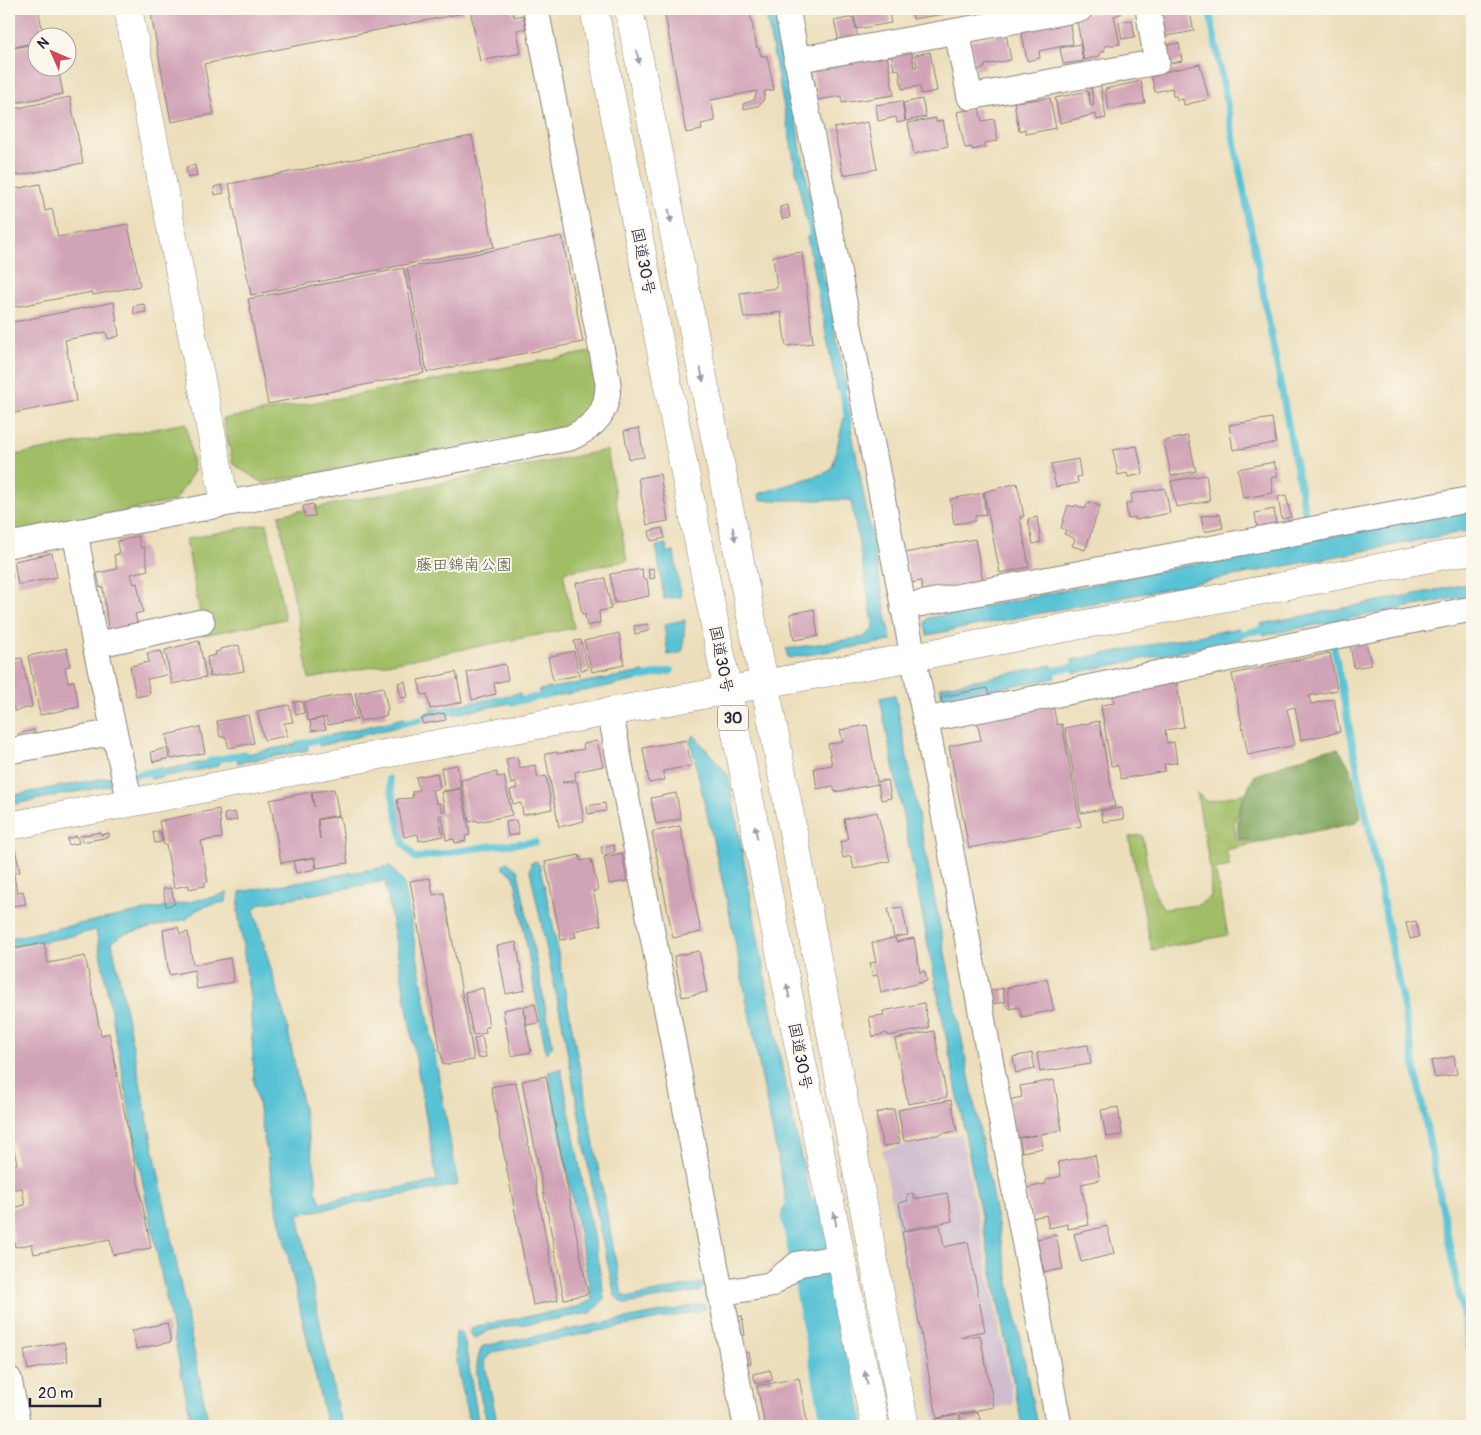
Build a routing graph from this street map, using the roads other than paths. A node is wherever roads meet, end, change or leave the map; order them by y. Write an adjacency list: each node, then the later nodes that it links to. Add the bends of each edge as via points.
1 (128, 9): 11 (main road)
2 (536, 9): 11 (street, via 608,383 608,399 600,418 587,430 570,438)
3 (594, 9): 21 (main road, 国道30号 / 30)
4 (629, 9): 20 (main road, 国道30号 / 30, one-way to 20)
5 (787, 9): 9 (street)
6 (1080, 9): 8 (street)
7 (1148, 9): 8 (street, via 1158,62 970,97)
8 (957, 32): 9 (street)
9 (796, 60): 15 (street)
10 (1472, 499): 15 (street)
11 (225, 502): 12 (street)
12 (75, 532): 13 (street); 18 (street)
13 (9, 545)
14 (1472, 550): 19 (main road)
15 (903, 607): 19 (street)
16 (1472, 609): 23 (street)
17 (202, 622): 18 (street)
18 (95, 645): 24 (street)
19 (913, 657): 20 (main road); 23 (street)
20 (764, 683): 21 (main road); 34 (main road, 国道30号 / 30)
21 (728, 690): 22 (main road); 28 (main road, 国道30号 / 30, one-way to 21)
22 (610, 711): 26 (main road); 29 (street)
23 (926, 720): 35 (street)
24 (114, 732): 25 (street); 26 (street)
25 (9, 751)
26 (126, 787): 27 (main road)
27 (9, 826)
28 (834, 1258): 29 (street, via 798,1264 770,1285); 33 (main road, 国道30号 / 30, one-way to 28)
29 (720, 1294): 32 (street)
30 (9, 1379): 31 (street)
31 (18, 1426)
32 (746, 1426)
33 (875, 1426)
34 (905, 1426)
35 (1059, 1426)

